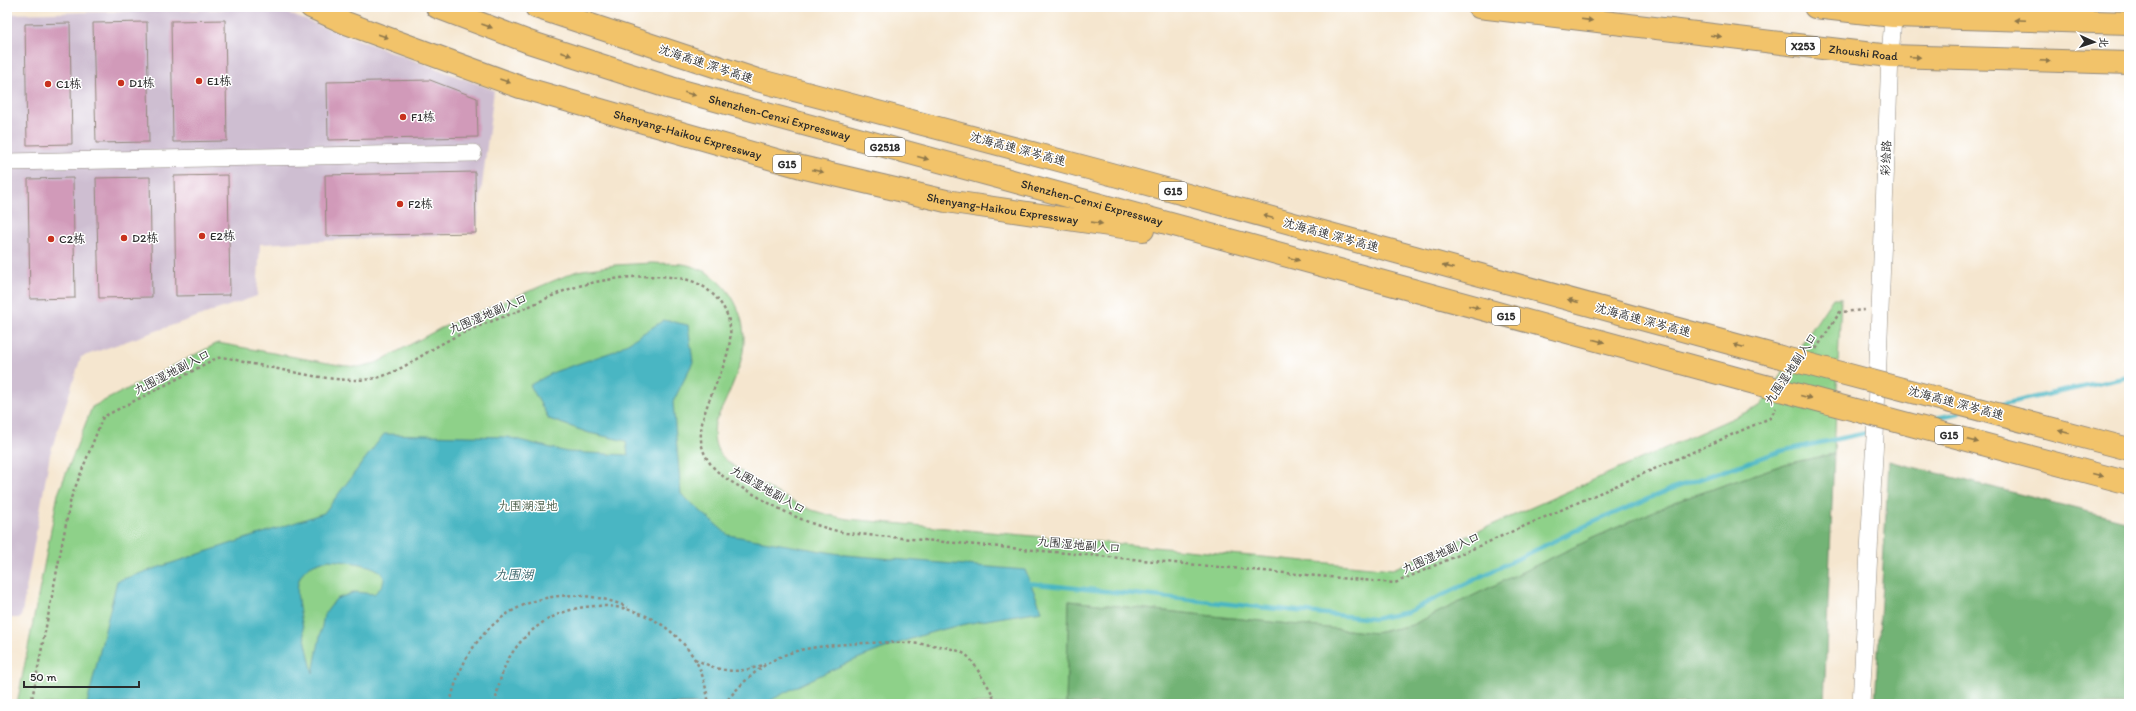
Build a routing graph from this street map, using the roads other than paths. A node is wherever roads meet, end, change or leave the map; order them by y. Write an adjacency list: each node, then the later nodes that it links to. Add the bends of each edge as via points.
1 (311, 7): 12 (main road, Shenyang-Haikou Expressway / G15, one-way to 12, via 520,87 801,167 946,201)
2 (437, 7): 12 (main road, Shenzhen-Cenxi Expressway / G2518, one-way to 12, via 529,42 685,92)
3 (536, 7): 13 (main road, 沈海高速 深岑高速 / G15, one-way to 3, bridge, via 757,80)
4 (1479, 7): 8 (main road, Zhoushi Road / X253, one-way to 8)
5 (1815, 7): 6 (main road)
6 (1894, 12): 7 (main road, one-way to 6); 8 (street, 彩绘路)
7 (2129, 23)
8 (1890, 56): 9 (main road, Zhoushi Road / X253, one-way to 9); 16 (street, 彩绘路)
9 (2129, 63)
10 (473, 153): 11 (street)
11 (7, 162)
12 (1243, 245): 14 (main road, G15, one-way to 14, bridge, via 1774,396)
13 (2129, 449)
14 (2129, 483)
15 (1872, 644): 17 (street)
16 (1861, 704)
17 (1869, 704)

